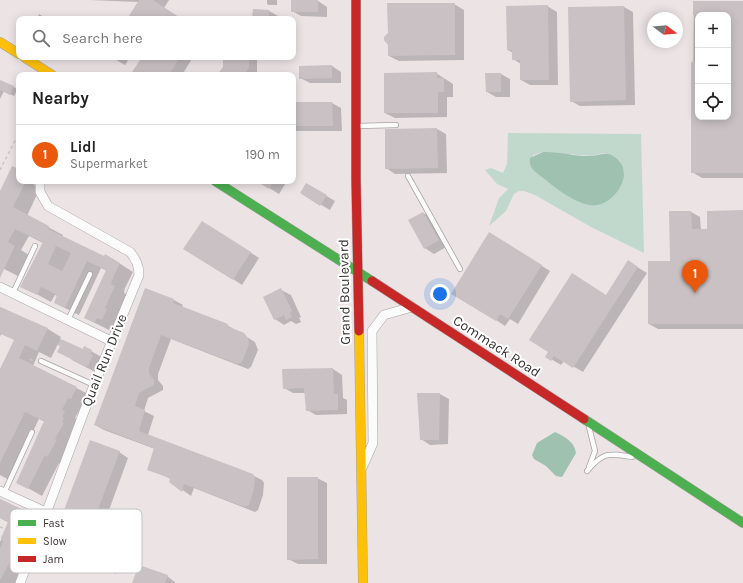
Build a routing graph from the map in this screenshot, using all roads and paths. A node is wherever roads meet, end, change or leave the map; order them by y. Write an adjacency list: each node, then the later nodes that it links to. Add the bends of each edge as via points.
1 (356, 0): 7 (main road, Grand Boulevard)
2 (0, 42): 3 (main road)
3 (16, 52)
4 (29, 60): 5 (main road)
5 (47, 72)
6 (396, 125): 7 (lane)
7 (356, 126): 15 (main road, Grand Boulevard)
8 (16, 139): 9 (path)
9 (0, 170)
10 (408, 176): 14 (lane)
11 (40, 184): 21 (street, Quail Run Drive, via 40,192 48,206 123,247 139,265 139,275)
12 (220, 184): 15 (main road, Commack Road)
13 (35, 246): 18 (lane)
14 (460, 269)
15 (357, 271): 19 (main road, Commack Road); 27 (main road, Grand Boulevard)
16 (90, 274): 20 (lane)
17 (0, 287): 18 (street)
18 (13, 294): 20 (street)
19 (412, 307): 24 (main road, Commack Road); 27 (street, via 384,315 372,331 374,442)
20 (68, 320): 21 (street)
21 (111, 341): 23 (street, Quail Run Drive)
22 (41, 361): 23 (lane)
23 (94, 385): 30 (street, Quail Run Drive)
24 (587, 421): 26 (main road, Commack Road); 26 (lane, via 595,443 595,451 587,471 598,458 608,454)
25 (32, 432): 28 (lane)
26 (644, 458): 31 (main road, Commack Road)
27 (362, 468): 36 (main road, Grand Boulevard)
28 (2, 492): 29 (street)
29 (39, 509)
30 (47, 509)
31 (743, 523)
32 (0, 527): 33 (path)
33 (3, 528)
34 (24, 573): 35 (street, Quail Run Drive)
35 (20, 583)
36 (363, 583)

